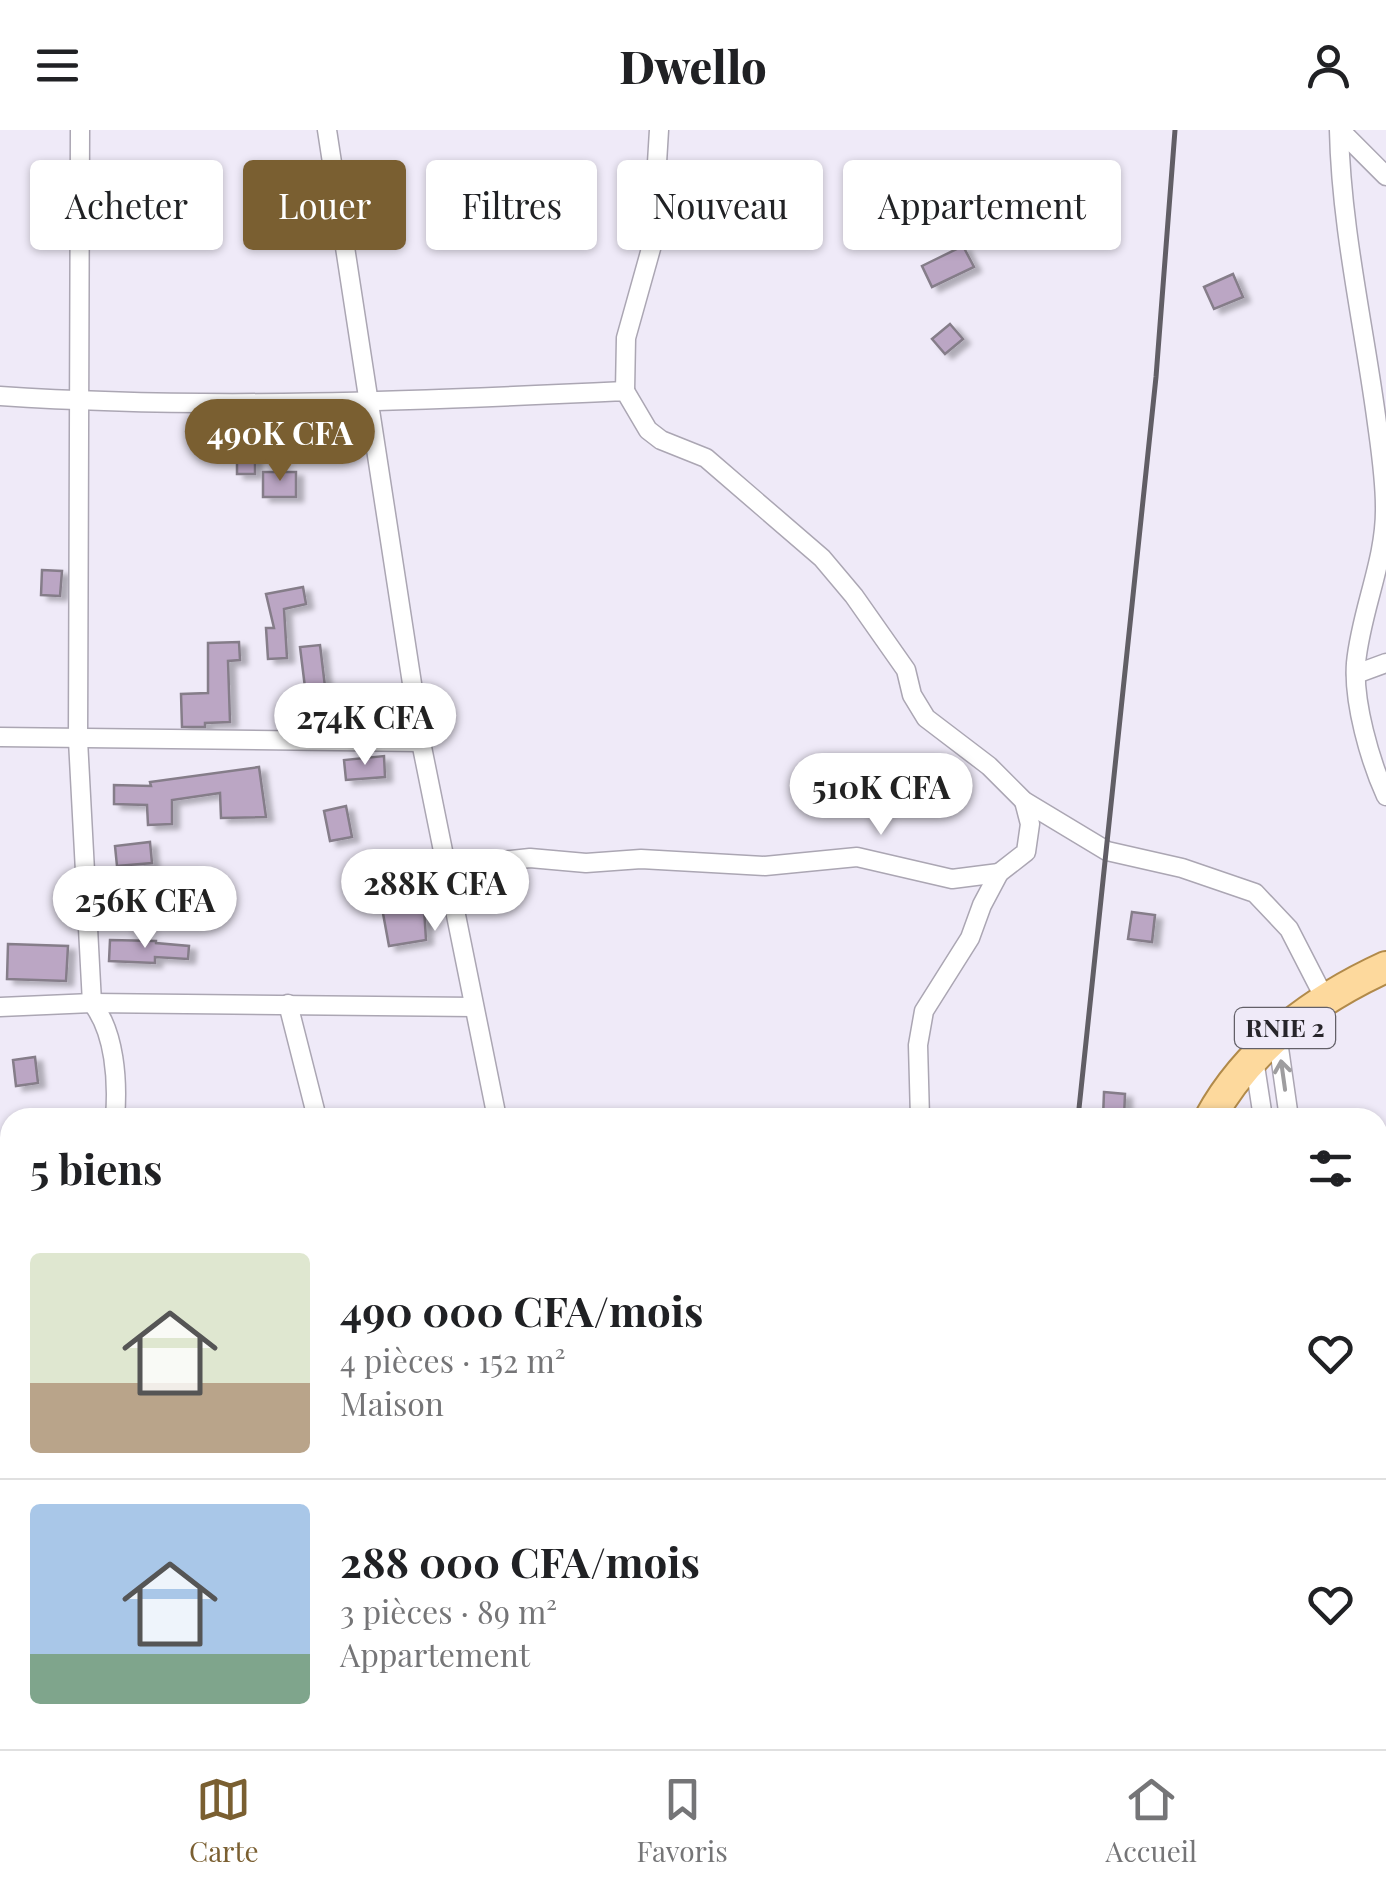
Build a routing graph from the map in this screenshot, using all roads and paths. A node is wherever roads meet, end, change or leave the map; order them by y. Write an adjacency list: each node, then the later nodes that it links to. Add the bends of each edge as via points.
1 (80, 130): 8 (street)
2 (327, 130): 9 (street)
3 (659, 130): 6 (street, via 652,244 626,338)
4 (1340, 130): 5 (street); 11 (street, via 1342,201 1386,508)
5 (1386, 176)
6 (625, 391): 9 (street); 16 (street, via 648,430 706,458 822,558 906,670 926,718)
7 (0, 396): 8 (street)
8 (77, 401): 9 (street); 13 (street)
9 (368, 403): 14 (street)
10 (1386, 663): 11 (street)
11 (1356, 674): 15 (street, via 1366,737)
12 (0, 737): 13 (street)
13 (78, 740): 14 (street); 21 (street)
14 (421, 742): 17 (street)
15 (1386, 796)
16 (1024, 800): 18 (street, via 1030,824 1026,852); 20 (street, via 1107,851 1255,892 1289,929)
17 (446, 866): 18 (street, via 530,858 765,866 857,858 952,879); 24 (street)
18 (999, 873): 30 (street, via 970,938 924,1011)
19 (1386, 967): 20 (main road, RNIE 2)
20 (1326, 1001): 25 (main road, RNIE 2)
21 (92, 1003): 22 (street); 23 (street); 27 (street, via 110,1041)
22 (288, 1004): 24 (street); 28 (street)
23 (0, 1006)
24 (474, 1006): 29 (street)
25 (1277, 1033): 26 (main road, RNIE 2); 33 (street, one-way to 25)
26 (1254, 1059): 31 (main road, RNIE 2); 32 (street)
27 (115, 1108)
28 (314, 1108)
29 (495, 1108)
30 (920, 1108)
31 (1216, 1108)
32 (1261, 1108)
33 (1288, 1108)

